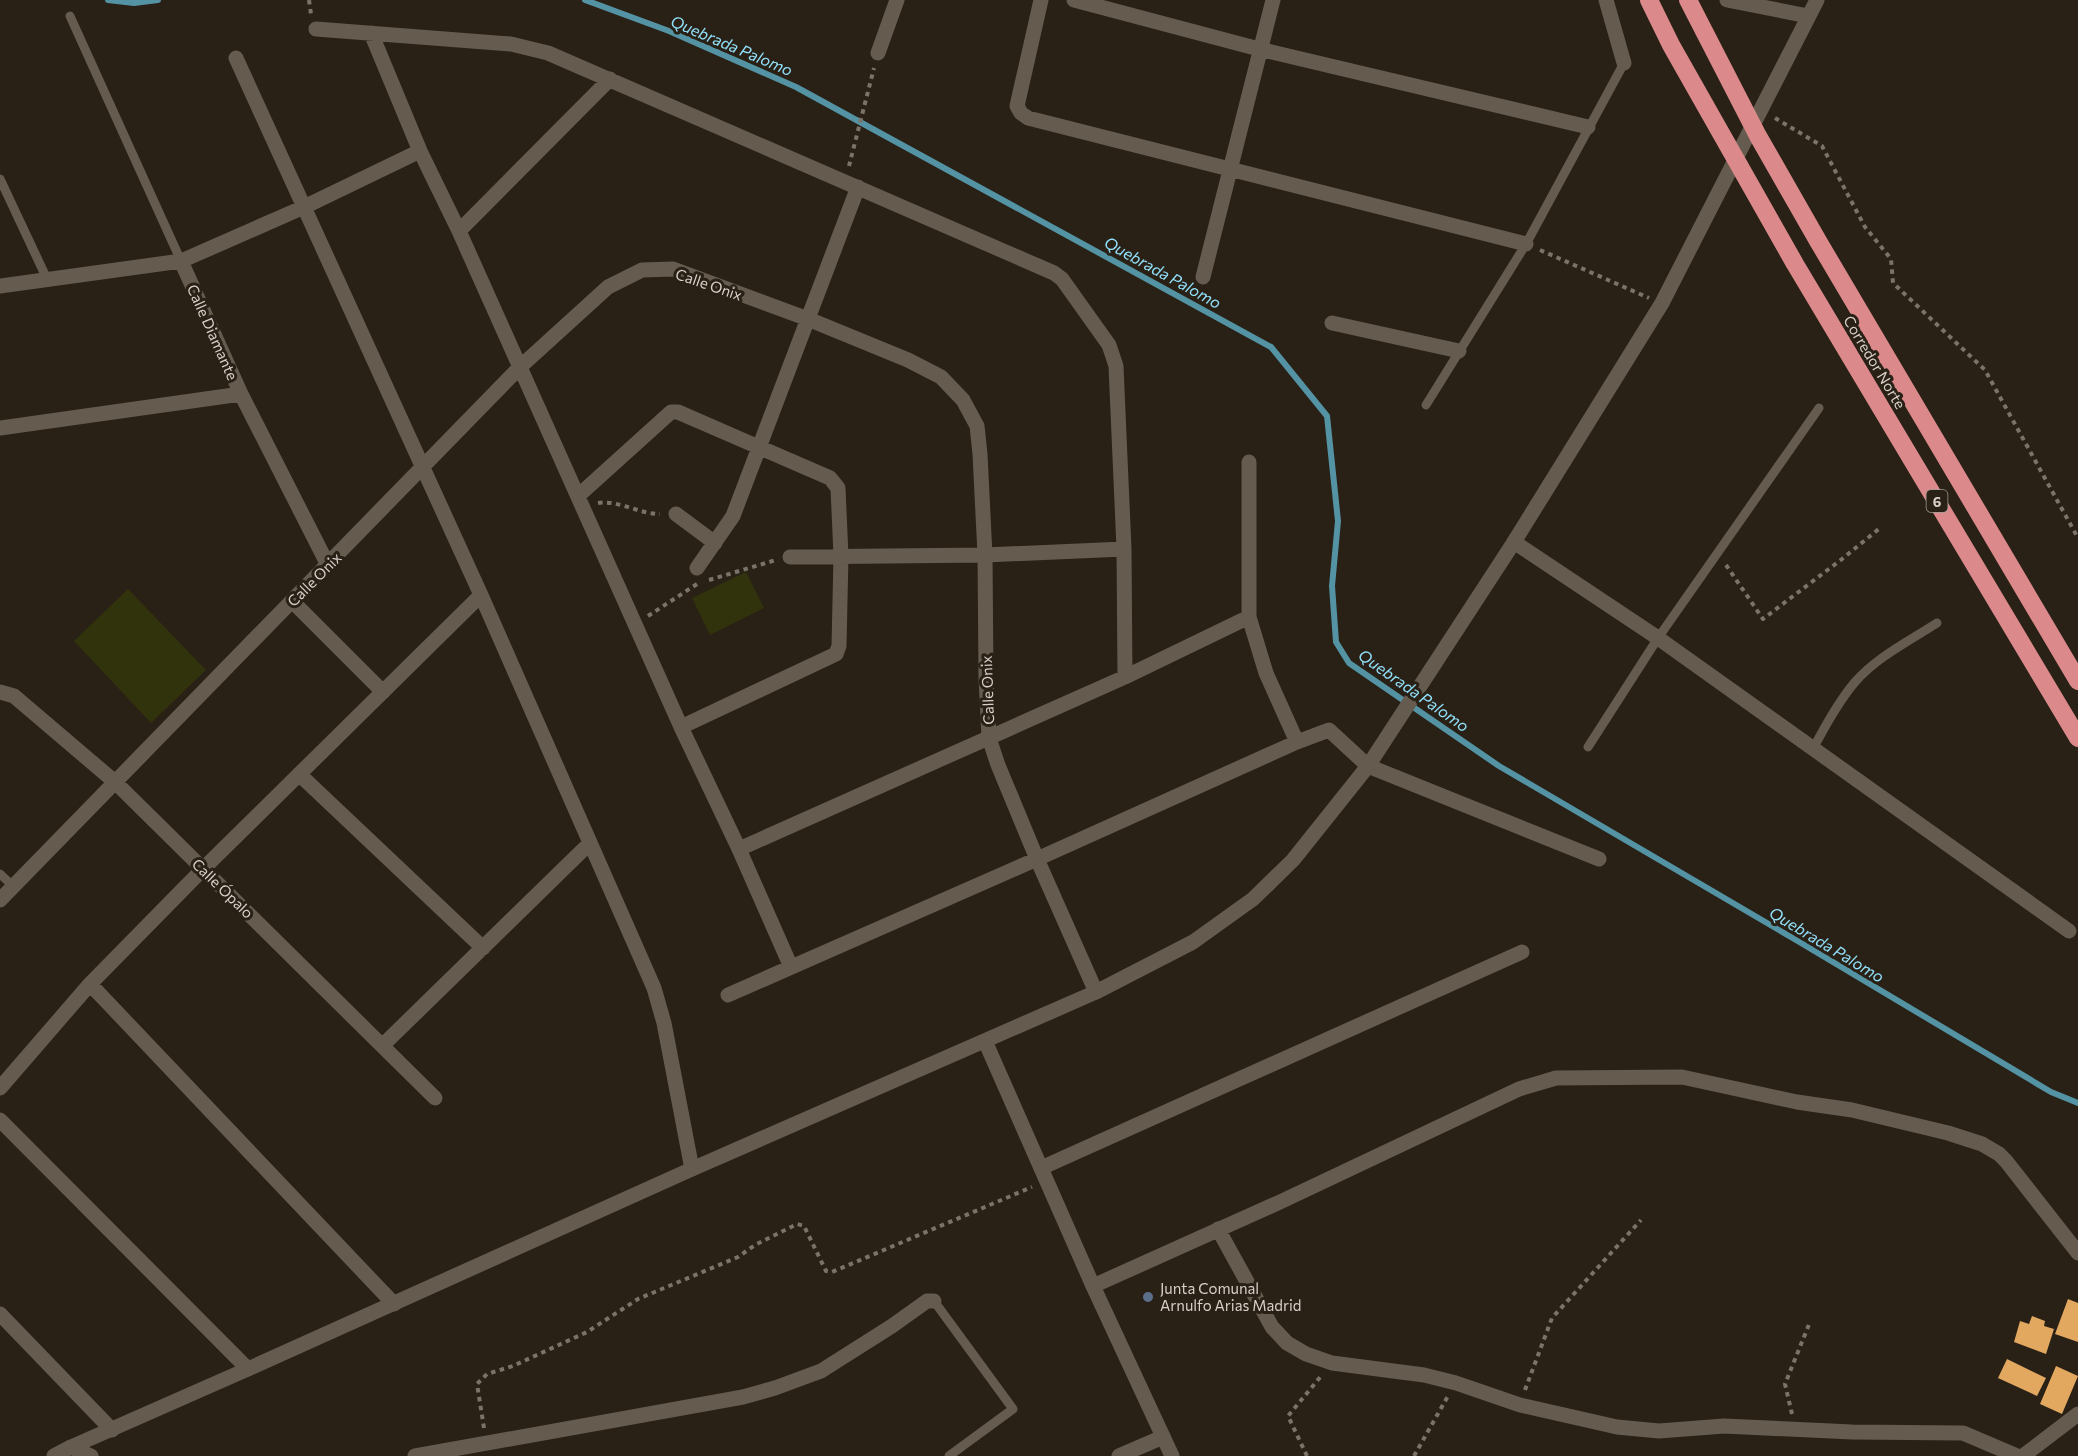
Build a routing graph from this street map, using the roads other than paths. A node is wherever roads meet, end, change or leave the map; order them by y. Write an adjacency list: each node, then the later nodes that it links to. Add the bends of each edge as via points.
1 (897, 0): 15 (street)
2 (1041, 0): 21 (street, via 1017,106 1021,113)
3 (1074, 0): 14 (street)
4 (1273, 0): 14 (street)
5 (1606, 0): 17 (street)
6 (1649, 0): 63 (highway, Corredor Norte / 6, via 1795,264)
7 (1688, 0): 58 (highway, Corredor Norte / 6, via 1818,241)
8 (1727, 0): 11 (street)
9 (1817, 0): 11 (street)
10 (70, 16): 27 (lane)
11 (1808, 16): 44 (street, via 1662,303)
12 (316, 29): 13 (street)
13 (371, 33): 18 (street, via 511,44 548,53); 20 (street)
14 (1259, 49): 19 (street); 21 (street)
15 (878, 53)
16 (236, 58): 24 (street)
17 (1624, 63): 19 (lane)
18 (610, 79): 23 (street); 25 (street)
19 (1588, 127): 26 (lane)
20 (420, 151): 24 (street); 25 (street)
21 (1230, 170): 26 (street); 28 (street)
22 (0, 179): 29 (lane)
23 (852, 184): 31 (street); 46 (street, via 1054,273 1072,291 1114,355)
24 (304, 207): 27 (street); 41 (street)
25 (459, 231): 34 (street)
26 (1526, 244): 33 (lane)
27 (181, 261): 29 (street); 35 (street, Calle Diamante)
28 (1203, 277)
29 (47, 279): 30 (street)
30 (0, 286)
31 (808, 319): 34 (street, Calle Onix, via 673,270 642,270 608,287); 39 (street); 47 (street, Calle Onix, via 941,377 963,400 977,426)
32 (1332, 323): 33 (street)
33 (1459, 351): 36 (lane)
34 (520, 367): 41 (street, Calle Onix); 42 (street)
35 (241, 394): 38 (street); 50 (street, Calle Diamante)
36 (1426, 405)
37 (1819, 408): 56 (lane)
38 (0, 428)
39 (758, 447): 42 (street, via 671,412); 45 (street, via 733,516); 48 (street, via 834,482 838,488)
40 (1249, 462): 54 (street)
41 (423, 467): 50 (street, Calle Onix); 52 (street)
42 (580, 501): 61 (street)
43 (676, 514): 45 (street)
44 (1514, 542): 56 (street); 67 (street)
45 (715, 543): 51 (street)
46 (1124, 549): 47 (street); 57 (street)
47 (985, 555): 48 (street); 62 (street, Calle Onix)
48 (841, 556): 49 (street); 61 (street, via 836,654)
49 (790, 557)
50 (328, 565): 53 (street, Calle Onix)
51 (697, 568)
52 (481, 596): 60 (street); 70 (street)
53 (292, 601): 60 (street); 69 (street, Calle Onix)
54 (1249, 617): 57 (street); 64 (street, via 1266,673)
55 (1937, 623): 66 (lane, via 1885,656 1856,682)
56 (1658, 638): 65 (lane); 66 (street)
57 (1125, 677): 62 (street)
58 (2078, 681)
59 (0, 692): 69 (street, Calle Ópalo, via 14,696)
60 (382, 692): 68 (street)
61 (681, 727): 71 (street)
62 (989, 738): 71 (street); 72 (street, Calle Onix)
63 (2078, 738)
64 (1297, 742): 67 (street, via 1329,730); 72 (street)
65 (1588, 747)
66 (1813, 749): 78 (street)
67 (1368, 766): 73 (street); 83 (street, via 1293,860 1253,899 1193,942)
68 (299, 774): 74 (street); 79 (street)
69 (115, 782): 74 (street, Calle Ópalo); 76 (street, Calle Onix)
70 (591, 843): 79 (street); 90 (street, via 654,988)
71 (739, 849): 81 (street)
72 (1037, 859): 81 (street); 83 (street, Calle Onix)
73 (1599, 859)
74 (203, 869): 82 (street); 86 (street, Calle Ópalo)
75 (0, 874): 76 (lane)
76 (13, 886): 77 (street, Calle Onix)
77 (0, 900)
78 (2069, 931)
79 (483, 948): 86 (street)
80 (1522, 952): 91 (street)
81 (791, 967): 84 (street)
82 (90, 984): 87 (street); 96 (street)
83 (1096, 992): 85 (street)
84 (728, 995)
85 (985, 1041): 90 (street); 91 (street)
86 (383, 1045): 88 (street, Calle Ópalo)
87 (0, 1088)
88 (435, 1098)
89 (0, 1120): 98 (street)
90 (692, 1169): 96 (street)
91 (1044, 1174): 94 (street)
92 (1218, 1229): 93 (street, via 1536,1083 1556,1078 1682,1077 1852,1110 1982,1144 2006,1161); 94 (street); 109 (street, via 1272,1327 1287,1343 1332,1363 1424,1375 1520,1405 1639,1430 1724,1426 1963,1433)
93 (2078, 1253)
94 (1093, 1286): 101 (street)
95 (934, 1301): 105 (street, via 927,1301 821,1371 775,1388); 106 (lane, via 1013,1409)
96 (394, 1304): 98 (street)
97 (0, 1314): 100 (street)
98 (248, 1369): 100 (street)
99 (2078, 1414): 110 (street)
100 (112, 1430): 102 (street)
101 (1163, 1437): 107 (street); 108 (street)
102 (71, 1447): 103 (street); 104 (street)
103 (54, 1456)
104 (91, 1456)
105 (415, 1456)
106 (949, 1456)
107 (1119, 1456)
108 (1172, 1456)
109 (2017, 1456)
110 (2023, 1456)

